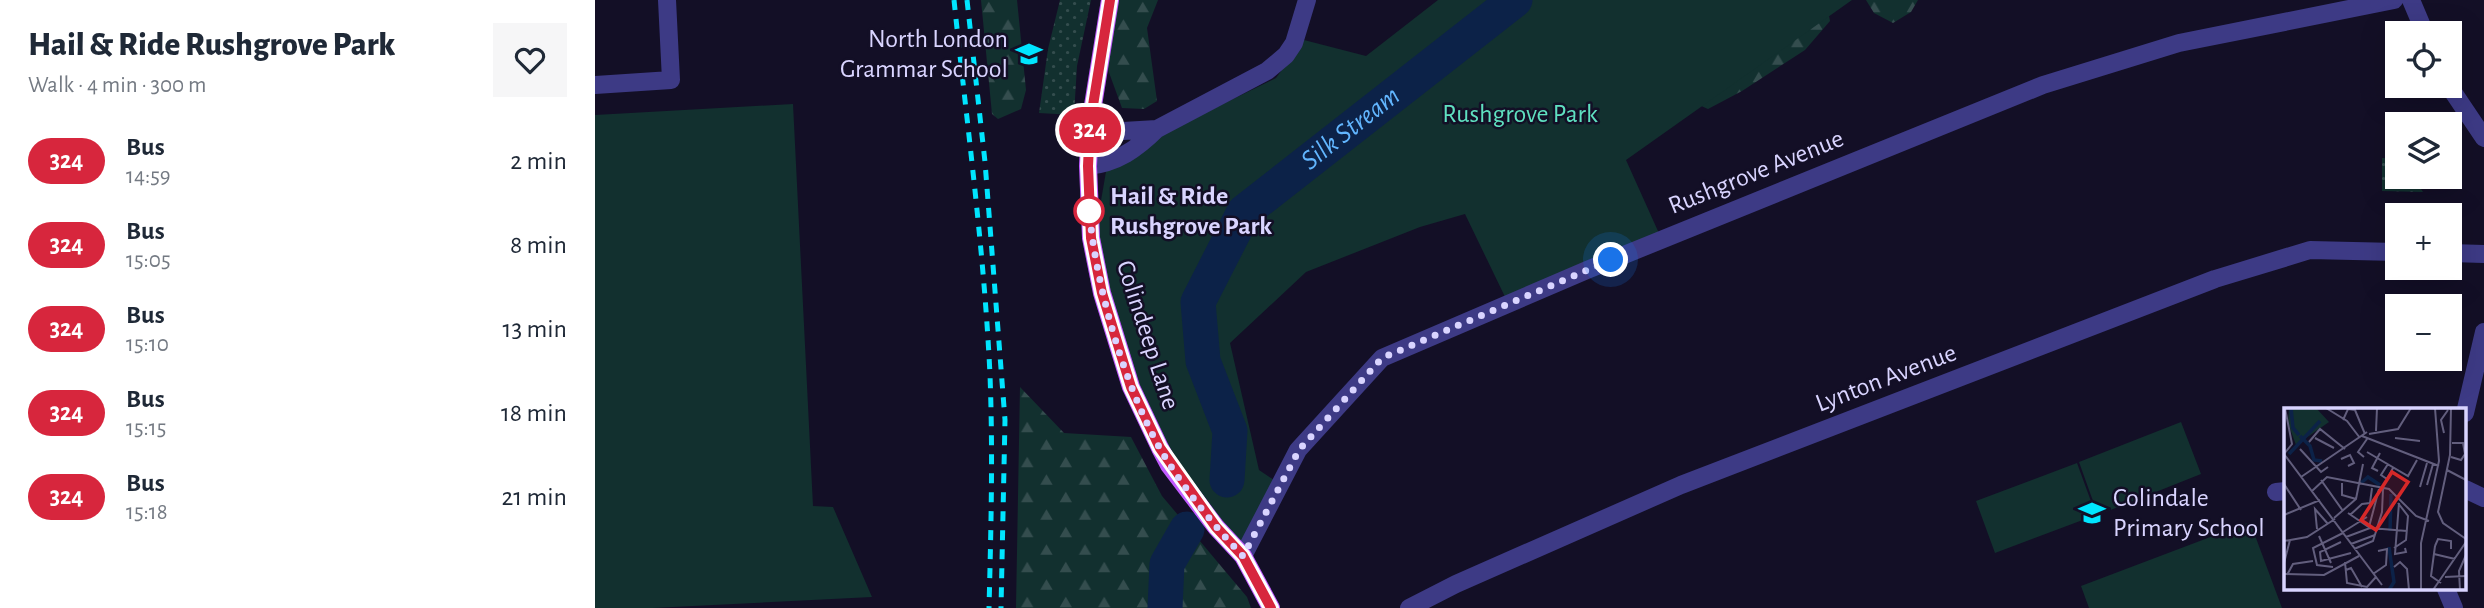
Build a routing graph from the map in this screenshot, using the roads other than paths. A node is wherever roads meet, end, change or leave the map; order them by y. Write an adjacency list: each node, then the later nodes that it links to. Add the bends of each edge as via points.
1 (667, 0): 7 (street, via 671,80)
2 (1110, 0): 10 (main road, Colindeep Lane)
3 (1307, 0): 9 (street, via 1286,55 1267,71)
4 (2394, 0): 20 (street, Rushgrove Avenue, via 2179,43 2043,85 1382,358 1299,450)
5 (2411, 0): 6 (street)
6 (2420, 21)
7 (595, 85)
8 (2457, 98): 11 (street)
9 (1157, 129): 10 (street); 12 (street, via 1121,157)
10 (1089, 133): 12 (main road, Colindeep Lane)
11 (2484, 138)
12 (1088, 166): 20 (main road, Colindeep Lane, via 1091,238 1102,293 1131,387 1170,465)
13 (2385, 252): 23 (street, Lynton Avenue, via 2310,250 2214,279 1681,485)
14 (2462, 253): 15 (street)
15 (2484, 254)
16 (2484, 332): 17 (street)
17 (2466, 410)
18 (2466, 489): 19 (street)
19 (2484, 498)
20 (1243, 556): 22 (main road, Colindeep Lane)
21 (2446, 590): 24 (street)
22 (1271, 608)
23 (1409, 608)
24 (2454, 608)

